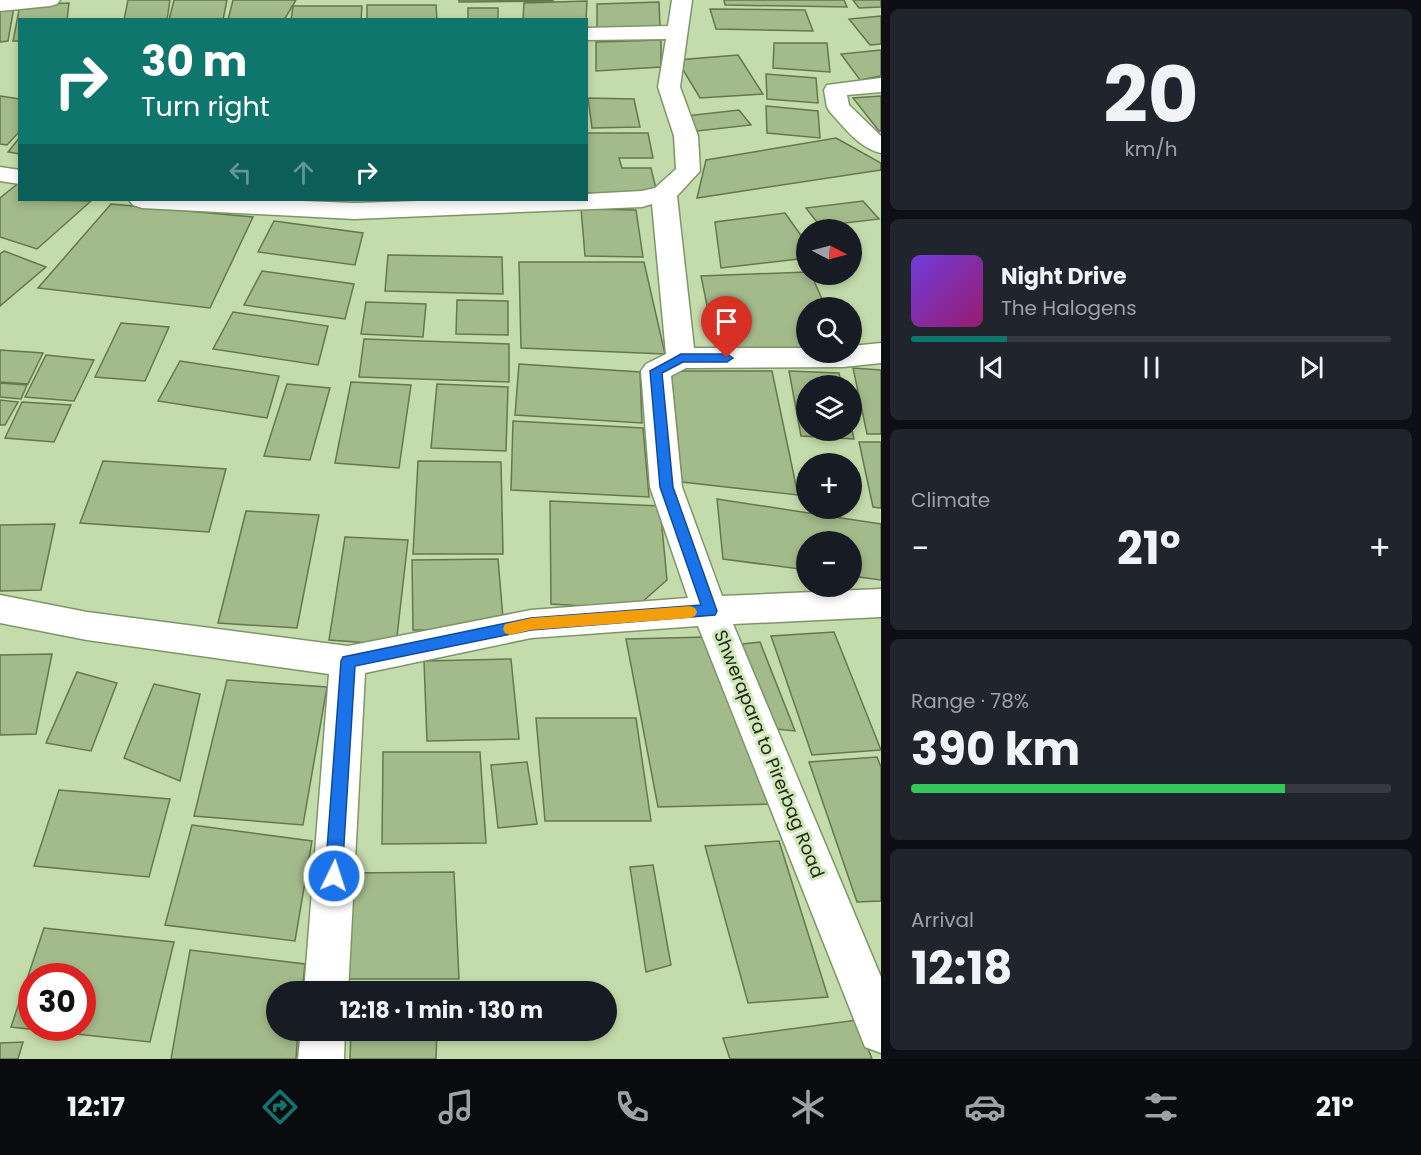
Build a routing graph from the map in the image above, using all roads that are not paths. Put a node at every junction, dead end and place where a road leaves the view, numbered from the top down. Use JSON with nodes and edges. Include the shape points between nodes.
{"nodes":[{"id":1,"x":50,"y":0,"type":"edge"},
{"id":2,"x":682,"y":0,"type":"edge"},
{"id":3,"x":0,"y":5,"type":"edge"},
{"id":4,"x":677,"y":32,"type":"junction"},
{"id":5,"x":588,"y":34,"type":"edge"},
{"id":6,"x":881,"y":85,"type":"edge"},
{"id":7,"x":881,"y":146,"type":"edge"},
{"id":8,"x":0,"y":174,"type":"edge"},
{"id":9,"x":18,"y":177,"type":"edge"},
{"id":10,"x":664,"y":194,"type":"junction"},
{"id":11,"x":161,"y":201,"type":"edge"},
{"id":12,"x":881,"y":353,"type":"edge"},
{"id":13,"x":681,"y":358,"type":"junction"},
{"id":14,"x":881,"y":603,"type":"edge"},
{"id":15,"x":0,"y":609,"type":"edge"},
{"id":16,"x":710,"y":611,"type":"junction"},
{"id":17,"x":348,"y":661,"type":"junction"},
{"id":18,"x":327,"y":981,"type":"edge"},
{"id":19,"x":881,"y":1031,"type":"edge"},
{"id":20,"x":322,"y":1041,"type":"edge"},
{"id":21,"x":321,"y":1059,"type":"edge"}],
"edges":[{"from":1,"to":3,"type":"street"},
{"from":2,"to":4,"type":"street"},
{"from":4,"to":5,"type":"street"},
{"from":4,"to":10,"type":"street","via":[[669,87],[686,136],[688,171]]},
{"from":6,"to":7,"type":"street","via":[[835,90],[838,107]]},
{"from":8,"to":9,"type":"street"},
{"from":10,"to":11,"type":"street","via":[[642,199],[354,211]]},
{"from":10,"to":13,"type":"street"},
{"from":12,"to":13,"type":"street","via":[[843,357]]},
{"from":13,"to":16,"type":"street","name":"Shwerapara to Pirerbag Road","via":[[656,371],[666,487]]},
{"from":14,"to":16,"type":"street"},
{"from":15,"to":17,"type":"street","via":[[87,626]]},
{"from":16,"to":17,"type":"street","via":[[531,624]]},
{"from":16,"to":19,"type":"street","name":"Shwerapara to Pirerbag Road"},
{"from":17,"to":18,"type":"street"},
{"from":20,"to":21,"type":"street"}]}
